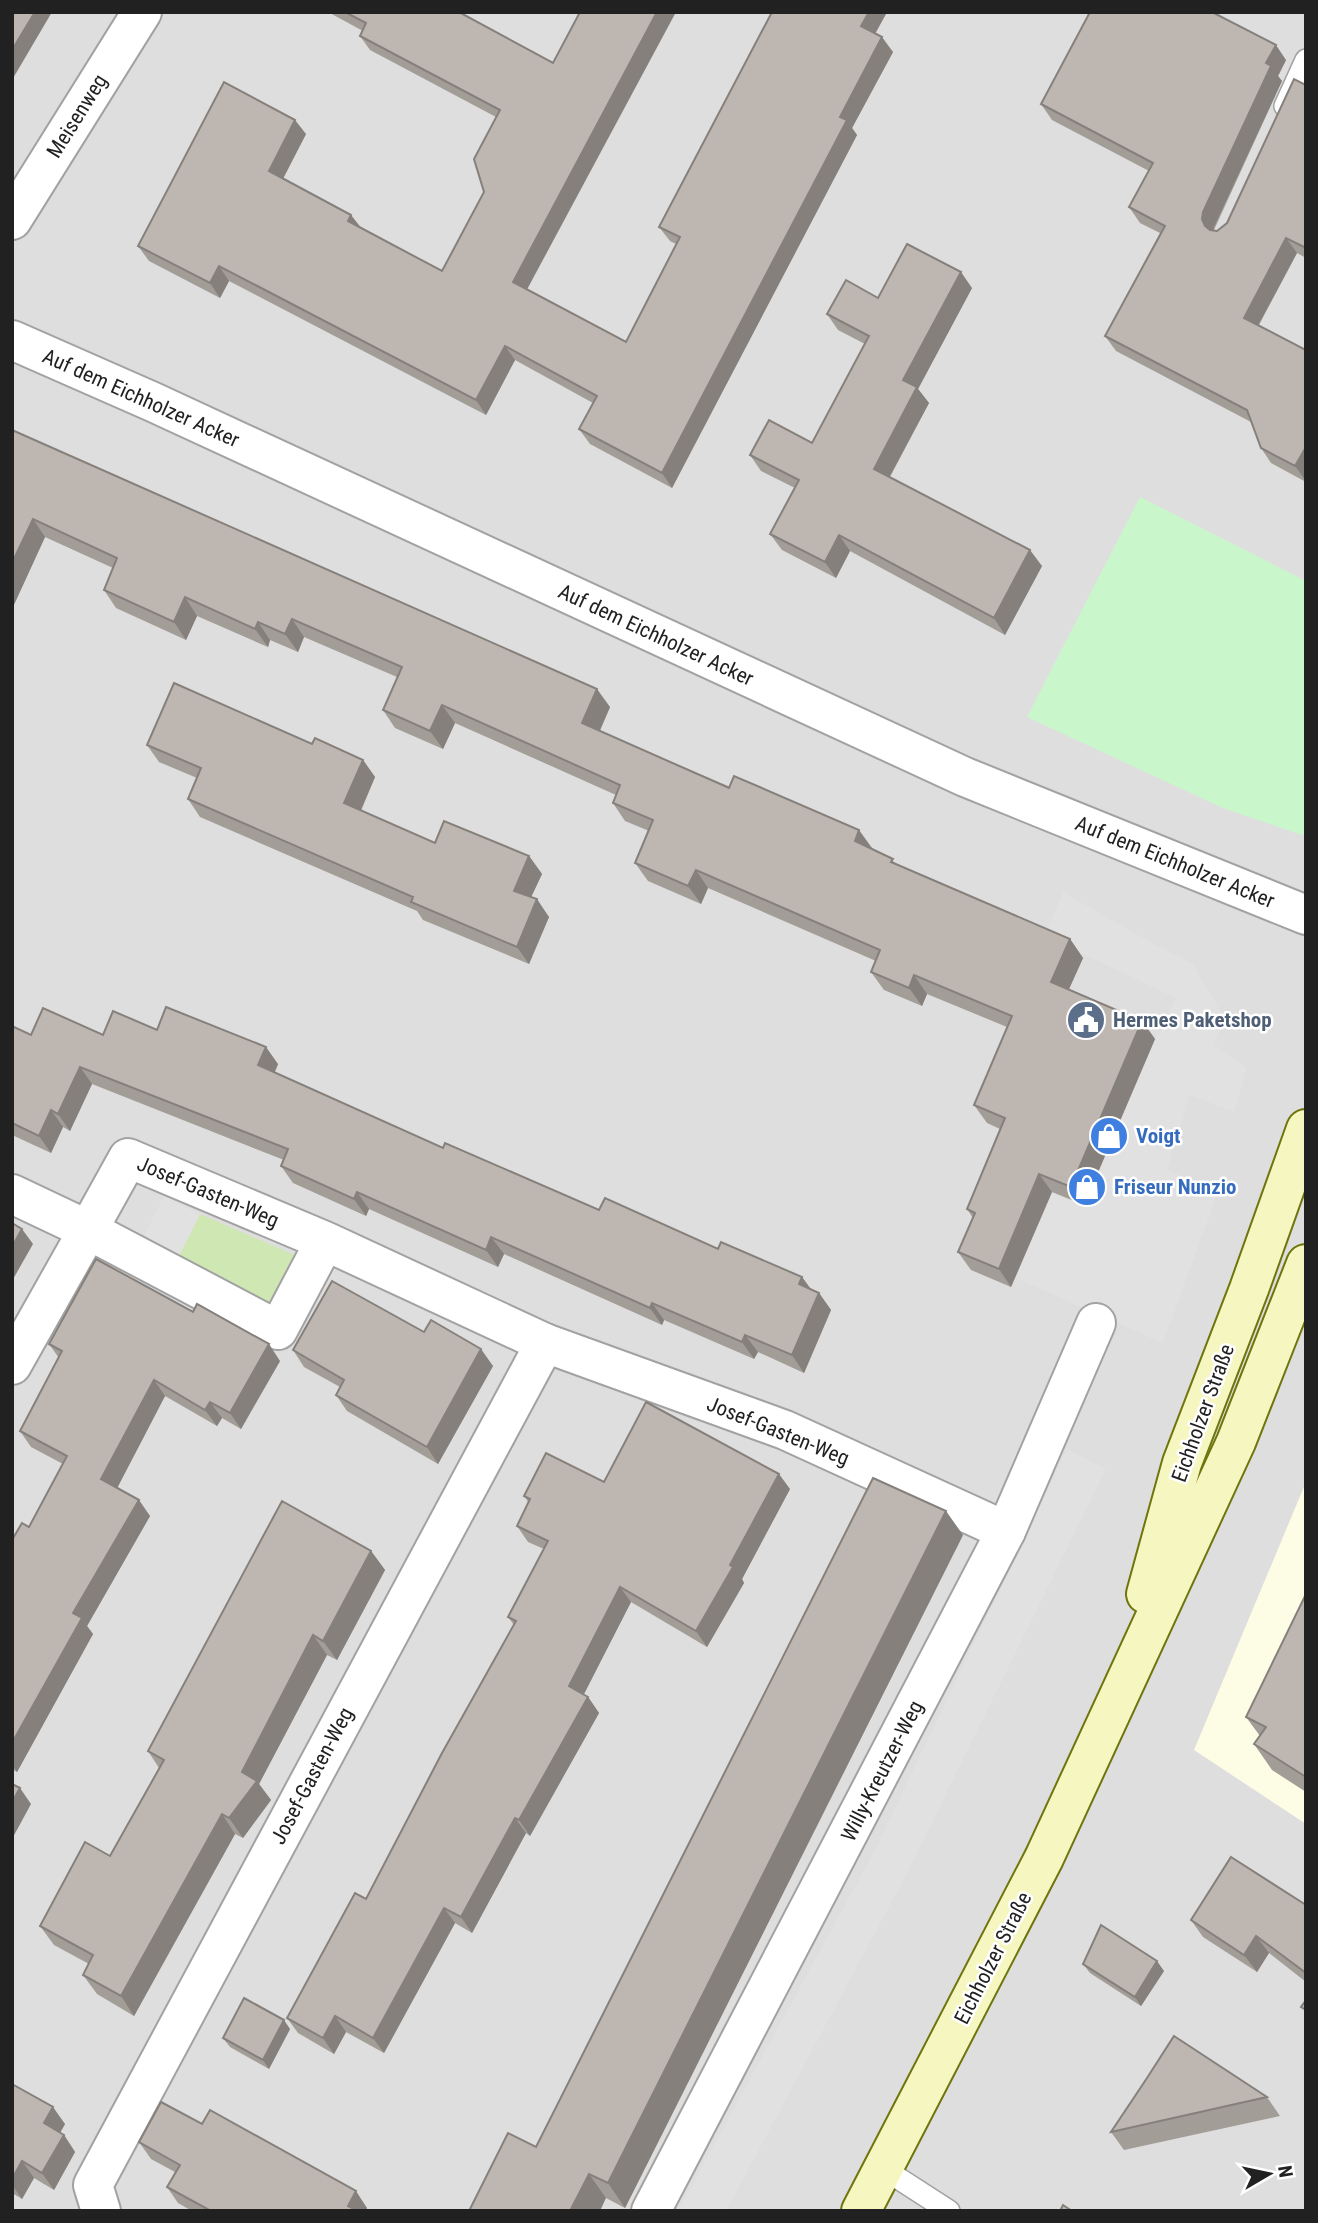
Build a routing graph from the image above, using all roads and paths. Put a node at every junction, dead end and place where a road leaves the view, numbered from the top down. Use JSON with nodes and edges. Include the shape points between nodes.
{"nodes":[{"id":1,"x":142,"y":12,"type":"edge"},
{"id":2,"x":1304,"y":70,"type":"edge"},
{"id":3,"x":1277,"y":122,"type":"edge"},
{"id":4,"x":12,"y":220,"type":"edge"},
{"id":5,"x":12,"y":340,"type":"edge"},
{"id":6,"x":1306,"y":915,"type":"edge"},
{"id":7,"x":1306,"y":1129,"type":"edge"},
{"id":8,"x":12,"y":1194,"type":"edge"},
{"id":9,"x":88,"y":1230,"type":"junction"},
{"id":10,"x":325,"y":1241,"type":"junction"},
{"id":11,"x":1306,"y":1264,"type":"edge"},
{"id":12,"x":1096,"y":1323,"type":"dead end"},
{"id":13,"x":545,"y":1343,"type":"junction"},
{"id":14,"x":12,"y":1365,"type":"edge"},
{"id":15,"x":1006,"y":1531,"type":"junction"},
{"id":16,"x":1116,"y":1701,"type":"junction"},
{"id":17,"x":884,"y":2169,"type":"junction"},
{"id":18,"x":101,"y":2211,"type":"edge"},
{"id":19,"x":651,"y":2211,"type":"edge"},
{"id":20,"x":861,"y":2211,"type":"edge"},
{"id":21,"x":949,"y":2211,"type":"edge"}],
"edges":[{"from":1,"to":4,"type":"street","name":"Meisenweg"},
{"from":2,"to":3,"type":"lane"},
{"from":5,"to":6,"type":"street","name":"Auf dem Eichholzer Acker","via":[[965,778]]},
{"from":7,"to":16,"type":"main road","name":"Eichholzer Straße","via":[[1182,1463]]},
{"from":8,"to":9,"type":"street"},
{"from":9,"to":10,"type":"street","name":"Josef-Gasten-Weg","via":[[128,1158]]},
{"from":9,"to":10,"type":"street","via":[[278,1330]]},
{"from":9,"to":14,"type":"street","name":"Josef-Gasten-Weg"},
{"from":10,"to":13,"type":"street","name":"Josef-Gasten-Weg"},
{"from":11,"to":16,"type":"main road","name":"Eichholzer Straße","via":[[1236,1443]]},
{"from":12,"to":15,"type":"street","name":"Willy-Kreutzer-Weg"},
{"from":13,"to":15,"type":"street","name":"Josef-Gasten-Weg","via":[[785,1430]]},
{"from":13,"to":18,"type":"street","name":"Josef-Gasten-Weg","via":[[93,2185]]},
{"from":15,"to":19,"type":"street","name":"Willy-Kreutzer-Weg"},
{"from":16,"to":17,"type":"main road","name":"Eichholzer Straße","via":[[1044,1858]]},
{"from":17,"to":20,"type":"main road","name":"Eichholzer Straße"},
{"from":17,"to":21,"type":"lane"}]}
